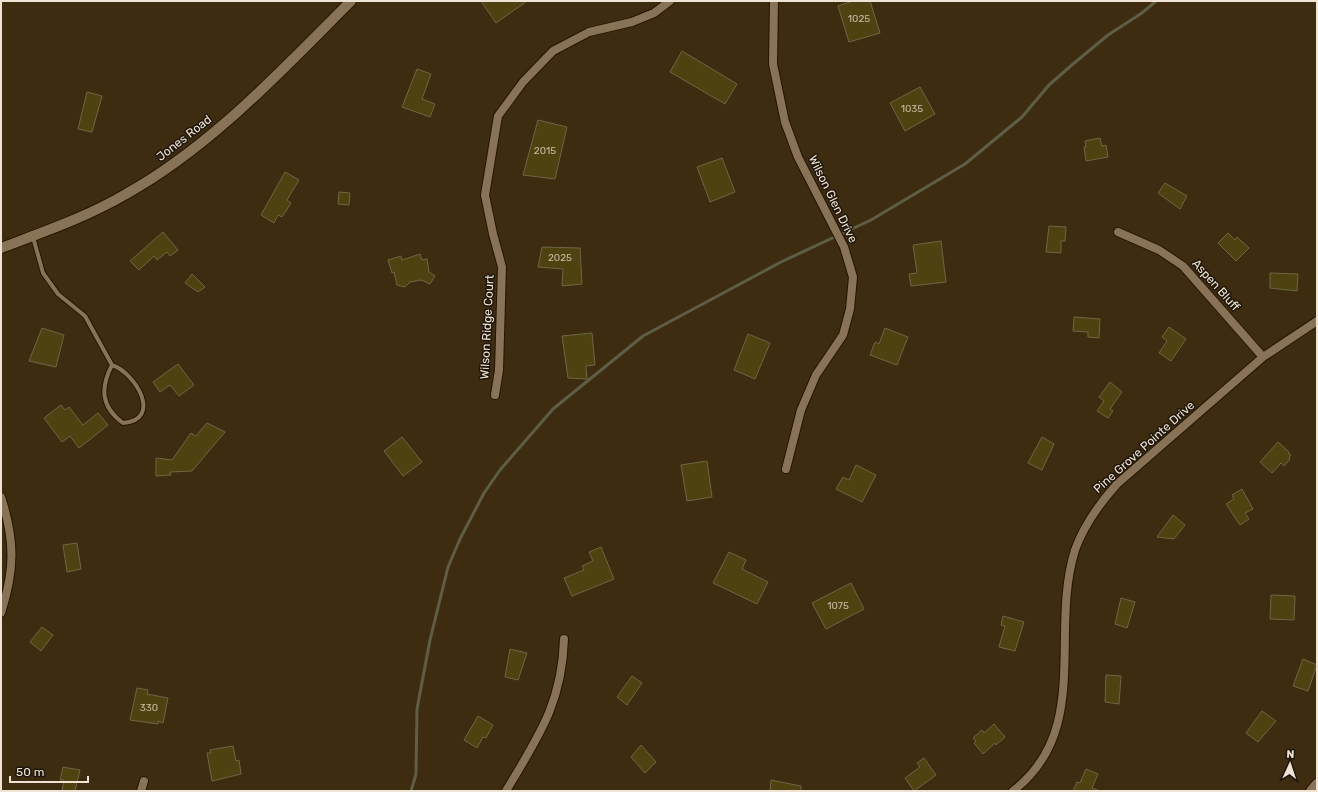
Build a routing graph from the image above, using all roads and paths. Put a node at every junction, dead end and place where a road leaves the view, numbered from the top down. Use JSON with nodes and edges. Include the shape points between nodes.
{"nodes":[{"id":1,"x":351,"y":1,"type":"edge"},
{"id":2,"x":670,"y":1,"type":"edge"},
{"id":3,"x":774,"y":1,"type":"edge"},
{"id":4,"x":1118,"y":232,"type":"dead end"},
{"id":5,"x":33,"y":236,"type":"junction"},
{"id":6,"x":1,"y":248,"type":"edge"},
{"id":7,"x":1317,"y":321,"type":"edge"},
{"id":8,"x":1263,"y":357,"type":"junction"},
{"id":9,"x":112,"y":365,"type":"junction"},
{"id":10,"x":495,"y":395,"type":"dead end"},
{"id":11,"x":786,"y":469,"type":"dead end"},
{"id":12,"x":1,"y":498,"type":"edge"},
{"id":13,"x":1,"y":613,"type":"edge"},
{"id":14,"x":564,"y":639,"type":"dead end"},
{"id":15,"x":144,"y":781,"type":"dead end"},
{"id":16,"x":1317,"y":784,"type":"edge"},
{"id":17,"x":141,"y":791,"type":"edge"},
{"id":18,"x":506,"y":791,"type":"edge"},
{"id":19,"x":1014,"y":791,"type":"edge"},
{"id":20,"x":1310,"y":791,"type":"edge"}],
"edges":[{"from":1,"to":5,"type":"street","name":"Jones Road","via":[[202,144],[126,194]]},
{"from":2,"to":10,"type":"street","name":"Wilson Ridge Court","via":[[654,13],[632,22],[589,32],[553,52],[523,82],[498,116],[485,195],[492,234],[502,267],[499,370]]},
{"from":3,"to":11,"type":"street","name":"Wilson Glen Drive","via":[[773,64],[785,122],[798,157],[844,248],[852,277],[850,310],[843,335],[816,376],[804,403]]},
{"from":4,"to":8,"type":"street","name":"Aspen Bluff","via":[[1159,250],[1183,266]]},
{"from":5,"to":6,"type":"street","name":"Jones Road"},
{"from":5,"to":9,"type":"lane","via":[[43,272],[58,294],[85,316]]},
{"from":7,"to":8,"type":"street","name":"Pine Grove Pointe Drive"},
{"from":8,"to":19,"type":"street","name":"Pine Grove Pointe Drive","via":[[1117,484],[1086,524],[1075,550],[1069,576],[1061,717],[1053,742],[1041,764]]},
{"from":9,"to":9,"type":"lane","via":[[121,368],[132,379],[143,401],[143,412],[139,418],[122,423],[113,416],[106,405],[104,387]]},
{"from":12,"to":13,"type":"street","via":[[10,530],[12,556],[9,586]]},
{"from":14,"to":18,"type":"street","via":[[561,677],[550,714]]},
{"from":15,"to":17,"type":"street"},
{"from":16,"to":20,"type":"street"}]}
